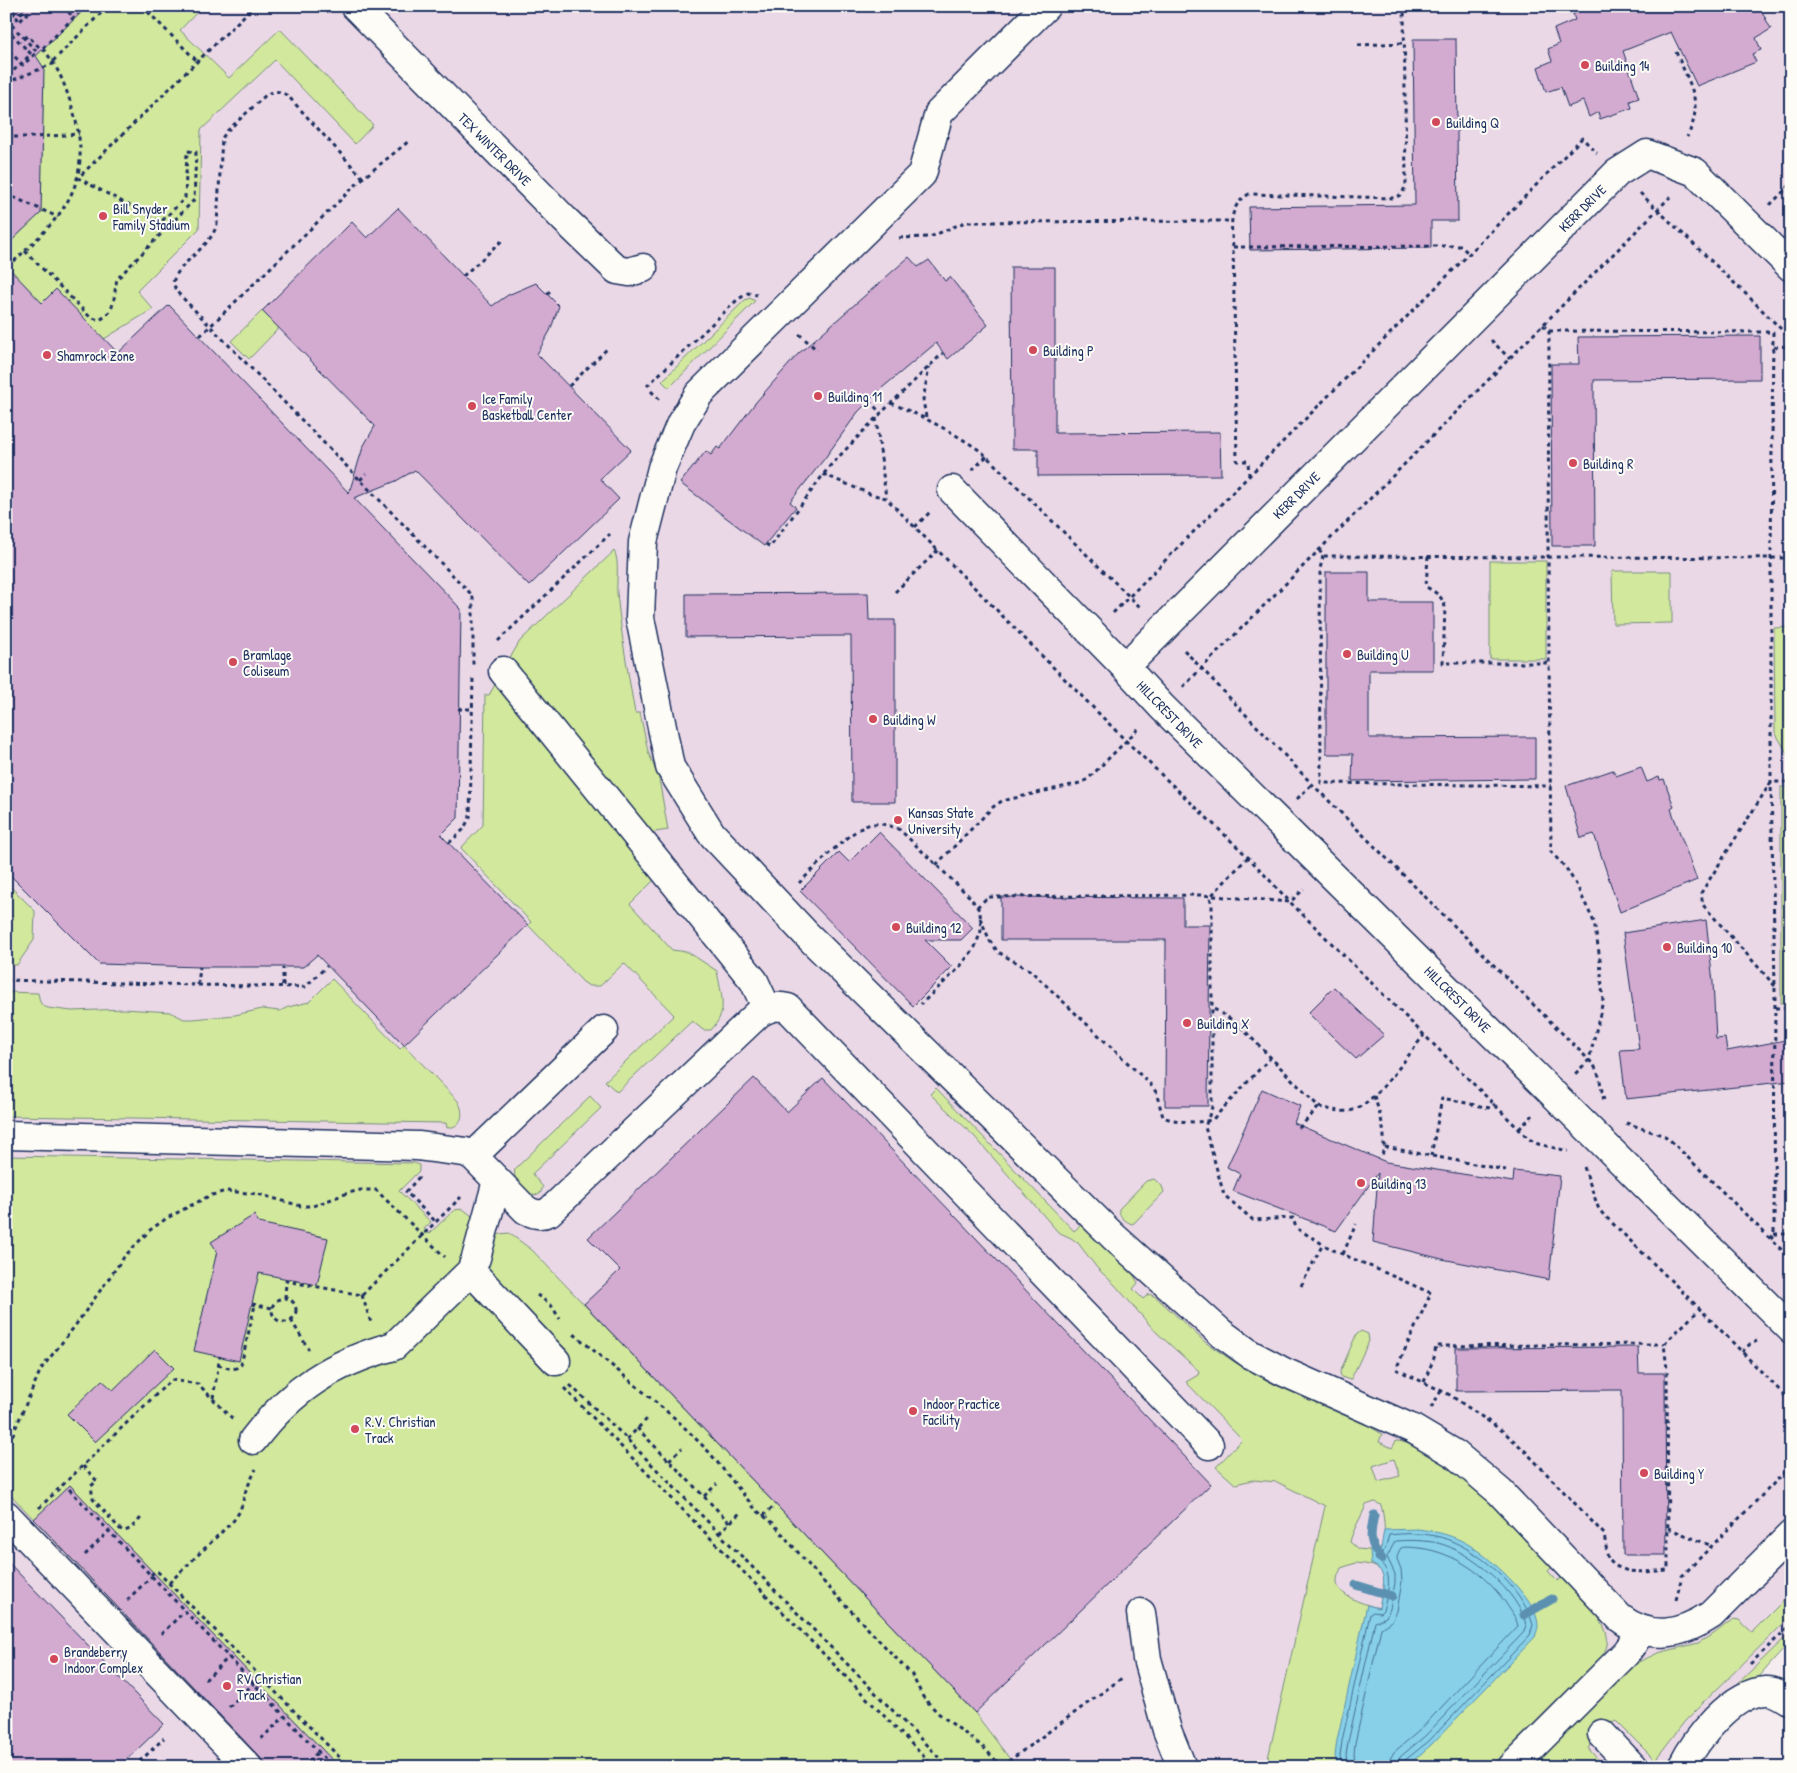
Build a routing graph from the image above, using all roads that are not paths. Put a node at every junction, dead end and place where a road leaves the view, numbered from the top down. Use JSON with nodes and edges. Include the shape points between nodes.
{"nodes":[{"id":1,"x":355,"y":6,"type":"edge"},
{"id":2,"x":1046,"y":6,"type":"edge"},
{"id":3,"x":1791,"y":267,"type":"edge"},
{"id":4,"x":643,"y":268,"type":"dead end"},
{"id":5,"x":952,"y":490,"type":"dead end"},
{"id":6,"x":1125,"y":667,"type":"junction"},
{"id":7,"x":503,"y":671,"type":"dead end"},
{"id":8,"x":767,"y":1009,"type":"junction"},
{"id":9,"x":604,"y":1030,"type":"dead end"},
{"id":10,"x":6,"y":1135,"type":"edge"},
{"id":11,"x":473,"y":1156,"type":"junction"},
{"id":12,"x":498,"y":1181,"type":"junction"},
{"id":13,"x":459,"y":1266,"type":"junction"},
{"id":14,"x":1791,"y":1329,"type":"edge"},
{"id":15,"x":558,"y":1372,"type":"road end"},
{"id":16,"x":1209,"y":1445,"type":"dead end"},
{"id":17,"x":256,"y":1452,"type":"road end"},
{"id":18,"x":6,"y":1515,"type":"edge"},
{"id":19,"x":1791,"y":1535,"type":"edge"},
{"id":20,"x":1141,"y":1613,"type":"dead end"},
{"id":21,"x":1641,"y":1630,"type":"junction"},
{"id":22,"x":1791,"y":1701,"type":"edge"},
{"id":23,"x":1602,"y":1734,"type":"dead end"},
{"id":24,"x":252,"y":1755,"type":"edge"},
{"id":25,"x":1182,"y":1767,"type":"edge"},
{"id":26,"x":1512,"y":1767,"type":"edge"},
{"id":27,"x":1633,"y":1767,"type":"edge"},
{"id":28,"x":1682,"y":1767,"type":"edge"}],
"edges":[{"from":1,"to":4,"type":"street","name":"TEX WINTER DRIVE","via":[[618,270],[629,272]]},
{"from":2,"to":21,"type":"street","via":[[939,113],[922,174],[699,394],[681,423],[662,468],[643,542],[640,618],[670,767],[711,833],[807,935],[1114,1237],[1220,1332],[1250,1354],[1284,1372],[1413,1429],[1455,1454],[1500,1492],[1620,1618]]},
{"from":3,"to":6,"type":"street","name":"KERR DRIVE","via":[[1695,172],[1647,154],[1611,162]]},
{"from":5,"to":6,"type":"street"},
{"from":6,"to":14,"type":"street","name":"HILLCREST DRIVE"},
{"from":7,"to":8,"type":"street","via":[[754,982]]},
{"from":8,"to":12,"type":"street","via":[[759,1013],[549,1212],[541,1215],[526,1210]]},
{"from":8,"to":16,"type":"street","via":[[788,1008],[798,1016]]},
{"from":9,"to":11,"type":"street"},
{"from":10,"to":11,"type":"street","via":[[418,1146],[465,1152]]},
{"from":11,"to":12,"type":"street"},
{"from":12,"to":13,"type":"street","via":[[476,1258]]},
{"from":13,"to":15,"type":"street"},
{"from":13,"to":17,"type":"street","via":[[394,1346],[324,1374],[303,1387],[271,1417]]},
{"from":18,"to":24,"type":"street"},
{"from":19,"to":21,"type":"street","via":[[1711,1615],[1697,1624],[1668,1633]]},
{"from":20,"to":25,"type":"street","via":[[1147,1660],[1166,1730]]},
{"from":21,"to":26,"type":"street","via":[[1626,1653]]},
{"from":22,"to":28,"type":"street","via":[[1768,1690],[1757,1692],[1729,1707],[1691,1748]]},
{"from":23,"to":27,"type":"street"}]}
